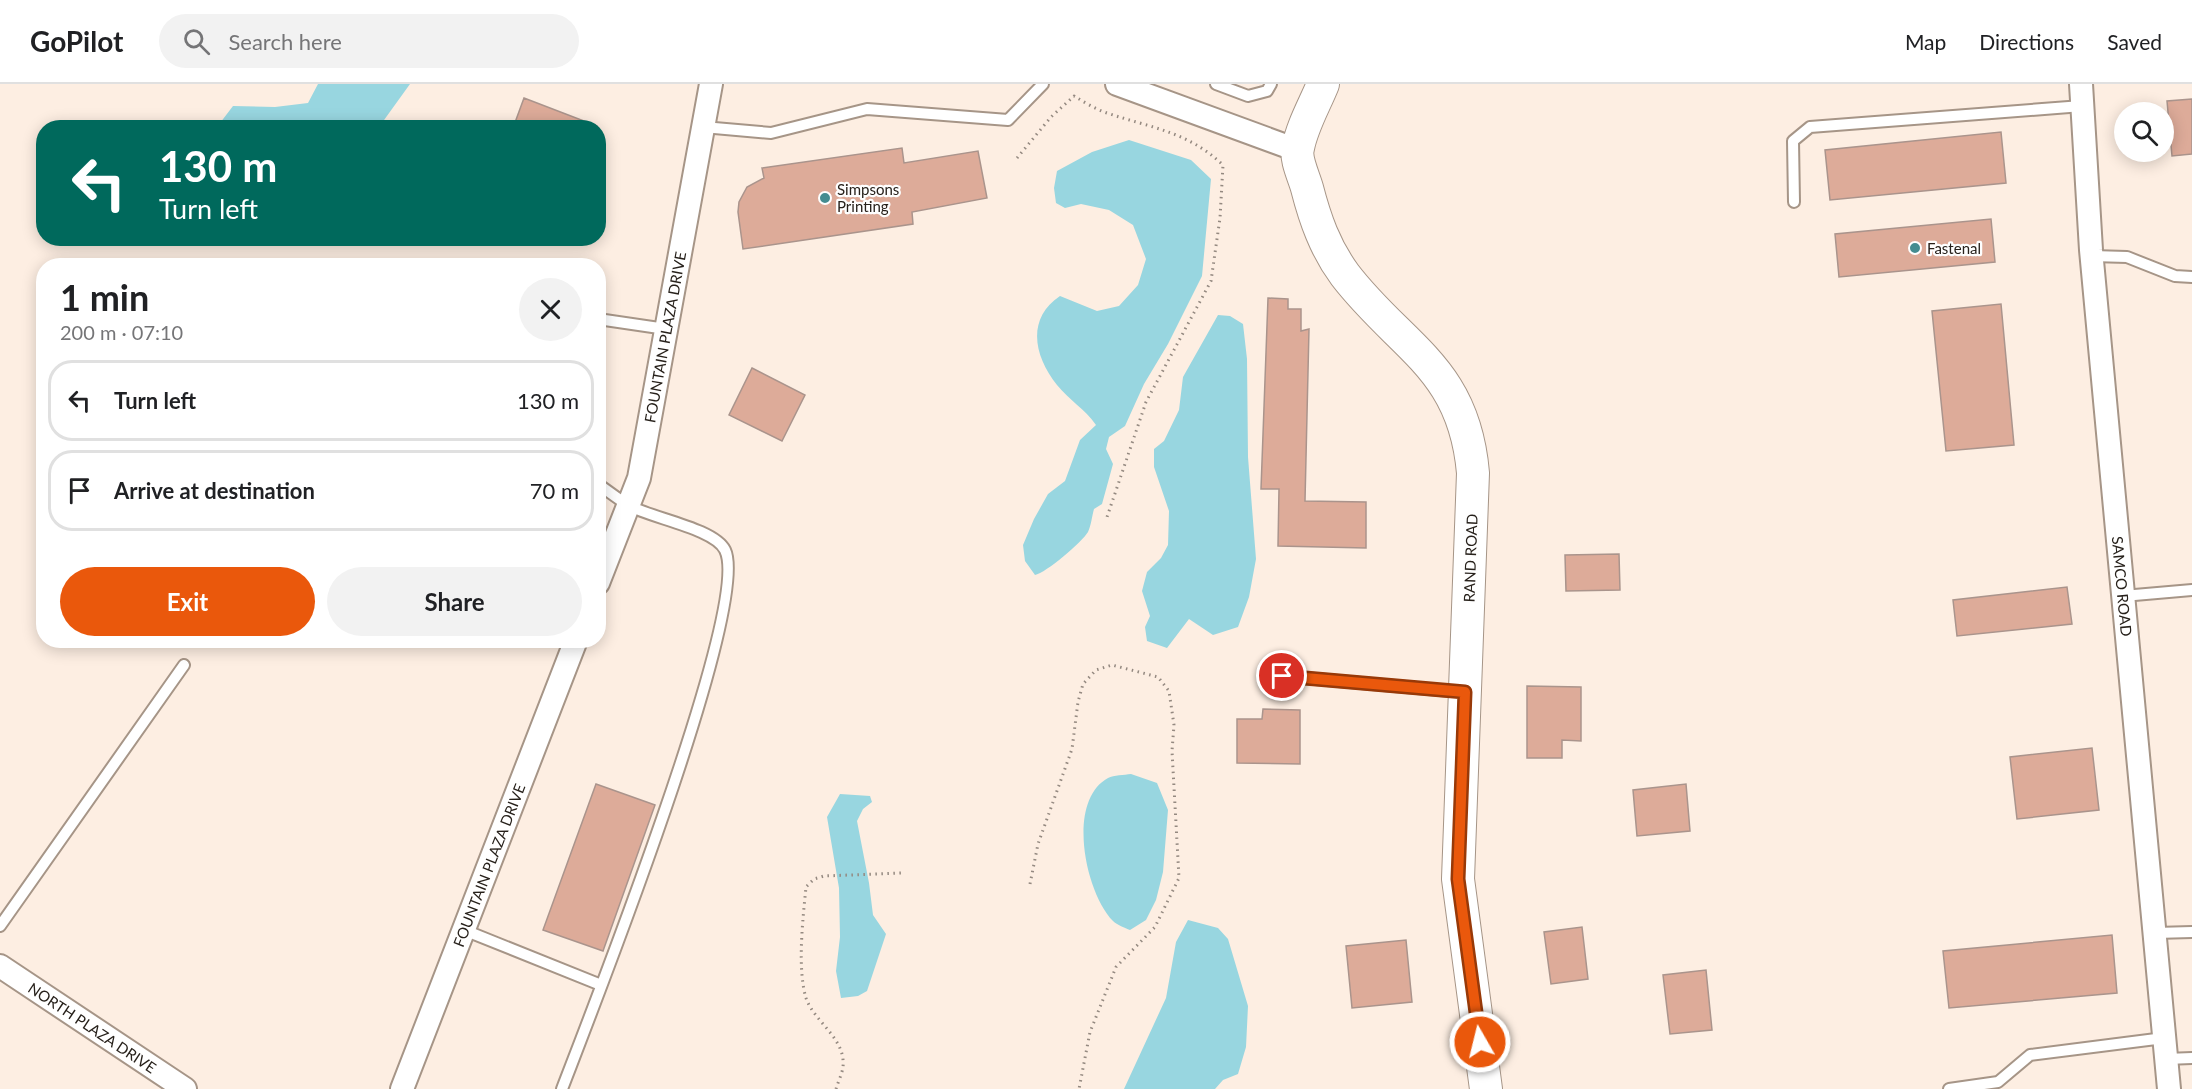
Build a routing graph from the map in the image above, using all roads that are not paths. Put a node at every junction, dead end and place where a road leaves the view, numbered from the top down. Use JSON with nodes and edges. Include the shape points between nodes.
{"nodes":[{"id":1,"x":711,"y":84,"type":"edge"},
{"id":2,"x":1043,"y":84,"type":"edge"},
{"id":3,"x":1117,"y":84,"type":"edge"},
{"id":4,"x":1216,"y":84,"type":"edge"},
{"id":5,"x":1271,"y":84,"type":"edge"},
{"id":6,"x":1323,"y":84,"type":"edge"},
{"id":7,"x":2081,"y":84,"type":"edge"},
{"id":8,"x":2082,"y":106,"type":"junction"},
{"id":9,"x":703,"y":127,"type":"junction"},
{"id":10,"x":1297,"y":150,"type":"junction"},
{"id":11,"x":1794,"y":202,"type":"dead end"},
{"id":12,"x":2092,"y":256,"type":"junction"},
{"id":13,"x":2192,"y":277,"type":"edge"},
{"id":14,"x":606,"y":320,"type":"edge"},
{"id":15,"x":666,"y":329,"type":"junction"},
{"id":16,"x":606,"y":490,"type":"edge"},
{"id":17,"x":629,"y":506,"type":"junction"},
{"id":18,"x":606,"y":563,"type":"edge"},
{"id":19,"x":2192,"y":590,"type":"edge"},
{"id":20,"x":2123,"y":596,"type":"junction"},
{"id":21,"x":573,"y":648,"type":"edge"},
{"id":22,"x":184,"y":665,"type":"dead end"},
{"id":23,"x":1282,"y":676,"type":"dead end"},
{"id":24,"x":1465,"y":692,"type":"junction"},
{"id":25,"x":0,"y":927,"type":"edge"},
{"id":26,"x":464,"y":930,"type":"junction"},
{"id":27,"x":2192,"y":932,"type":"edge"},
{"id":28,"x":2155,"y":933,"type":"junction"},
{"id":29,"x":0,"y":966,"type":"edge"},
{"id":30,"x":601,"y":985,"type":"junction"},
{"id":31,"x":2165,"y":1048,"type":"junction"},
{"id":32,"x":2192,"y":1058,"type":"edge"},
{"id":33,"x":404,"y":1088,"type":"edge"},
{"id":34,"x":184,"y":1089,"type":"edge"},
{"id":35,"x":562,"y":1089,"type":"edge"},
{"id":36,"x":1486,"y":1089,"type":"edge"},
{"id":37,"x":1949,"y":1089,"type":"edge"},
{"id":38,"x":2169,"y":1089,"type":"edge"}],
"edges":[{"from":1,"to":9,"type":"street","name":"FOUNTAIN PLAZA DRIVE"},
{"from":2,"to":9,"type":"lane","via":[[1008,120],[867,109],[771,133]]},
{"from":3,"to":10,"type":"street"},
{"from":4,"to":5,"type":"lane","via":[[1248,96],[1267,91]]},
{"from":6,"to":10,"type":"street"},
{"from":7,"to":8,"type":"street","name":"SAMCO ROAD"},
{"from":8,"to":11,"type":"lane","via":[[1810,126],[1793,141]]},
{"from":8,"to":12,"type":"street","name":"SAMCO ROAD"},
{"from":9,"to":15,"type":"street","name":"FOUNTAIN PLAZA DRIVE"},
{"from":10,"to":24,"type":"street","name":"RAND ROAD","via":[[1314,216],[1328,249],[1346,276],[1426,357],[1445,384],[1470,443],[1473,473]]},
{"from":12,"to":13,"type":"lane","via":[[2127,257],[2175,276]]},
{"from":12,"to":20,"type":"street","name":"SAMCO ROAD"},
{"from":14,"to":15,"type":"lane"},
{"from":15,"to":17,"type":"street","name":"FOUNTAIN PLAZA DRIVE","via":[[639,478]]},
{"from":16,"to":17,"type":"lane"},
{"from":17,"to":18,"type":"street","name":"FOUNTAIN PLAZA DRIVE"},
{"from":17,"to":30,"type":"lane","via":[[713,538],[725,550],[728,580],[709,675],[639,886]]},
{"from":19,"to":20,"type":"lane"},
{"from":20,"to":28,"type":"street","name":"SAMCO ROAD"},
{"from":21,"to":26,"type":"street","name":"FOUNTAIN PLAZA DRIVE"},
{"from":22,"to":25,"type":"lane"},
{"from":23,"to":24,"type":"lane"},
{"from":24,"to":36,"type":"street","name":"RAND ROAD","via":[[1458,879]]},
{"from":26,"to":30,"type":"lane"},
{"from":26,"to":33,"type":"street","name":"FOUNTAIN PLAZA DRIVE"},
{"from":27,"to":28,"type":"lane"},
{"from":28,"to":31,"type":"street","name":"SAMCO ROAD"},
{"from":29,"to":34,"type":"street","name":"NORTH PLAZA DRIVE"},
{"from":30,"to":35,"type":"lane"},
{"from":31,"to":32,"type":"lane"},
{"from":31,"to":37,"type":"lane","via":[[2030,1055],[1998,1082]]},
{"from":31,"to":38,"type":"street","name":"SAMCO ROAD"}]}
